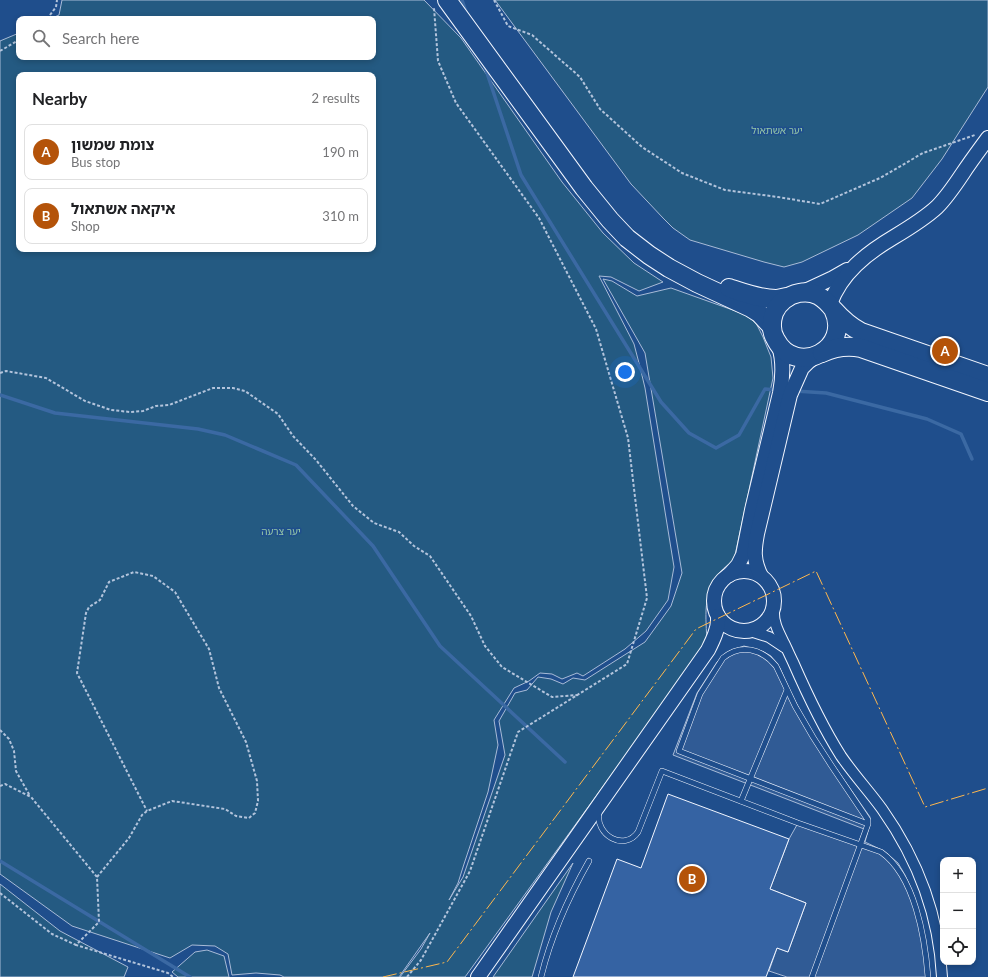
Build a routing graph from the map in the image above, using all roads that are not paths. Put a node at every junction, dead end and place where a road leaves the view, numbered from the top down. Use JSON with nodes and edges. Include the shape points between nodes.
{"nodes":[{"id":1,"x":441,"y":4,"type":"edge"},
{"id":2,"x":981,"y":136,"type":"edge"},
{"id":3,"x":584,"y":188,"type":"junction"},
{"id":4,"x":859,"y":262,"type":"junction"},
{"id":5,"x":796,"y":295,"type":"junction"},
{"id":6,"x":832,"y":306,"type":"junction"},
{"id":7,"x":772,"y":327,"type":"junction"},
{"id":8,"x":779,"y":346,"type":"junction"},
{"id":9,"x":819,"y":355,"type":"junction"},
{"id":10,"x":988,"y":376,"type":"edge"},
{"id":11,"x":786,"y":389,"type":"junction"},
{"id":12,"x":988,"y":392,"type":"edge"},
{"id":13,"x":729,"y":575,"type":"junction"},
{"id":14,"x":761,"y":576,"type":"junction"},
{"id":15,"x":774,"y":609,"type":"junction"},
{"id":16,"x":718,"y":616,"type":"junction"},
{"id":17,"x":746,"y":631,"type":"junction"},
{"id":18,"x":708,"y":650,"type":"junction"},
{"id":19,"x":788,"y":651,"type":"junction"},
{"id":20,"x":787,"y":690,"type":"junction"},
{"id":21,"x":750,"y":778,"type":"junction"},
{"id":22,"x":604,"y":798,"type":"junction"},
{"id":23,"x":741,"y":801,"type":"junction"},
{"id":24,"x":868,"y":824,"type":"junction"},
{"id":25,"x":860,"y":845,"type":"junction"},
{"id":26,"x":589,"y":861,"type":"dead end"},
{"id":27,"x":478,"y":977,"type":"edge"},
{"id":28,"x":541,"y":977,"type":"edge"},
{"id":29,"x":812,"y":977,"type":"edge"},
{"id":30,"x":928,"y":977,"type":"edge"},
{"id":31,"x":942,"y":977,"type":"edge"}],
"edges":[{"from":1,"to":3,"type":"highway"},
{"from":2,"to":4,"type":"street","via":[[951,191],[937,206],[917,223]]},
{"from":3,"to":5,"type":"highway","via":[[626,230],[675,265],[718,285],[746,294],[776,299]]},
{"from":3,"to":7,"type":"highway","via":[[627,238],[649,255],[697,283],[751,308]]},
{"from":4,"to":5,"type":"street","via":[[833,278]]},
{"from":4,"to":6,"type":"street","via":[[836,290]]},
{"from":5,"to":6,"type":"highway","via":[[818,295]]},
{"from":5,"to":7,"type":"highway","via":[[780,303],[773,317]]},
{"from":6,"to":9,"type":"highway","via":[[838,324],[836,334],[832,343]]},
{"from":6,"to":10,"type":"highway","via":[[852,327],[865,334]]},
{"from":7,"to":8,"type":"highway"},
{"from":8,"to":9,"type":"highway","via":[[796,357]]},
{"from":8,"to":11,"type":"street"},
{"from":9,"to":11,"type":"street","via":[[802,368]]},
{"from":9,"to":12,"type":"highway","via":[[831,349],[861,348]]},
{"from":11,"to":13,"type":"street","via":[[752,510],[743,555]]},
{"from":11,"to":14,"type":"street","via":[[755,546],[755,562]]},
{"from":13,"to":14,"type":"street","via":[[743,571]]},
{"from":13,"to":16,"type":"street","via":[[722,581],[715,594],[714,603]]},
{"from":14,"to":15,"type":"street","via":[[773,590]]},
{"from":15,"to":17,"type":"street","via":[[770,618],[763,624]]},
{"from":15,"to":19,"type":"street","via":[[776,627]]},
{"from":16,"to":17,"type":"street","via":[[728,627]]},
{"from":16,"to":18,"type":"street","via":[[716,631]]},
{"from":17,"to":18,"type":"street","via":[[732,634]]},
{"from":17,"to":19,"type":"street","via":[[761,634]]},
{"from":18,"to":22,"type":"street"},
{"from":19,"to":31,"type":"street","via":[[834,744],[882,809],[913,860],[932,910],[942,960]]},
{"from":20,"to":21,"type":"lane"},
{"from":20,"to":21,"type":"lane","via":[[771,660],[759,652],[739,650],[723,658],[700,694],[679,751]]},
{"from":20,"to":24,"type":"lane","via":[[822,751],[866,816]]},
{"from":21,"to":23,"type":"lane"},
{"from":21,"to":24,"type":"lane"},
{"from":22,"to":23,"type":"lane","via":[[598,816],[599,824],[607,835],[624,841],[638,832],[662,771]]},
{"from":22,"to":27,"type":"street"},
{"from":23,"to":25,"type":"lane"},
{"from":24,"to":25,"type":"lane"},
{"from":25,"to":29,"type":"lane"},
{"from":25,"to":30,"type":"lane","via":[[876,850],[898,868],[917,912]]},
{"from":26,"to":28,"type":"lane","via":[[558,925]]}]}
